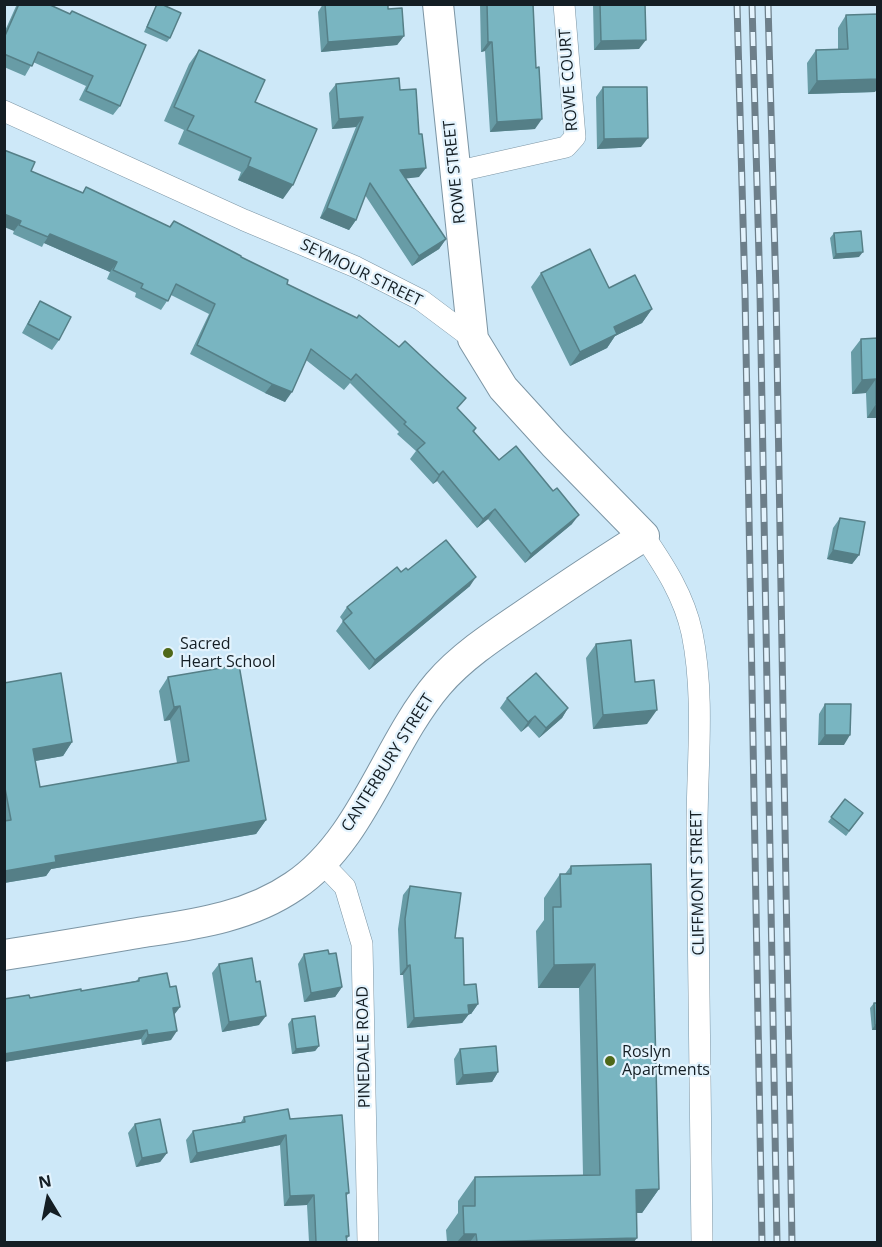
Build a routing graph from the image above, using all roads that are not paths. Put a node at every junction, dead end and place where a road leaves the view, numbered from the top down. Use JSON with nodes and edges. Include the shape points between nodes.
{"nodes":[{"id":1,"x":438,"y":4,"type":"edge"},
{"id":2,"x":564,"y":4,"type":"edge"},
{"id":3,"x":4,"y":111,"type":"edge"},
{"id":4,"x":455,"y":172,"type":"junction"},
{"id":5,"x":473,"y":339,"type":"junction"},
{"id":6,"x":644,"y":536,"type":"junction"},
{"id":7,"x":321,"y":862,"type":"junction"},
{"id":8,"x":4,"y":955,"type":"edge"},
{"id":9,"x":368,"y":1242,"type":"edge"},
{"id":10,"x":702,"y":1242,"type":"edge"}],
"edges":[{"from":1,"to":4,"type":"street","name":"ROWE STREET"},
{"from":2,"to":4,"type":"street","name":"ROWE COURT","via":[[575,137],[566,147]]},
{"from":3,"to":5,"type":"street","name":"SEYMOUR STREET","via":[[356,267],[421,300]]},
{"from":4,"to":5,"type":"street","name":"ROWE STREET"},
{"from":5,"to":6,"type":"street","name":"SEYMOUR STREET","via":[[503,388]]},
{"from":6,"to":7,"type":"street","name":"CANTERBURY STREET","via":[[503,629],[439,683],[409,724],[382,777],[343,837]]},
{"from":6,"to":10,"type":"street","name":"CLIFFMONT STREET","via":[[685,604],[699,684]]},
{"from":7,"to":8,"type":"street","name":"CANTERBURY STREET","via":[[295,886],[260,906],[217,920]]},
{"from":7,"to":9,"type":"street","name":"PINEDALE ROAD","via":[[345,887],[362,944]]}]}
